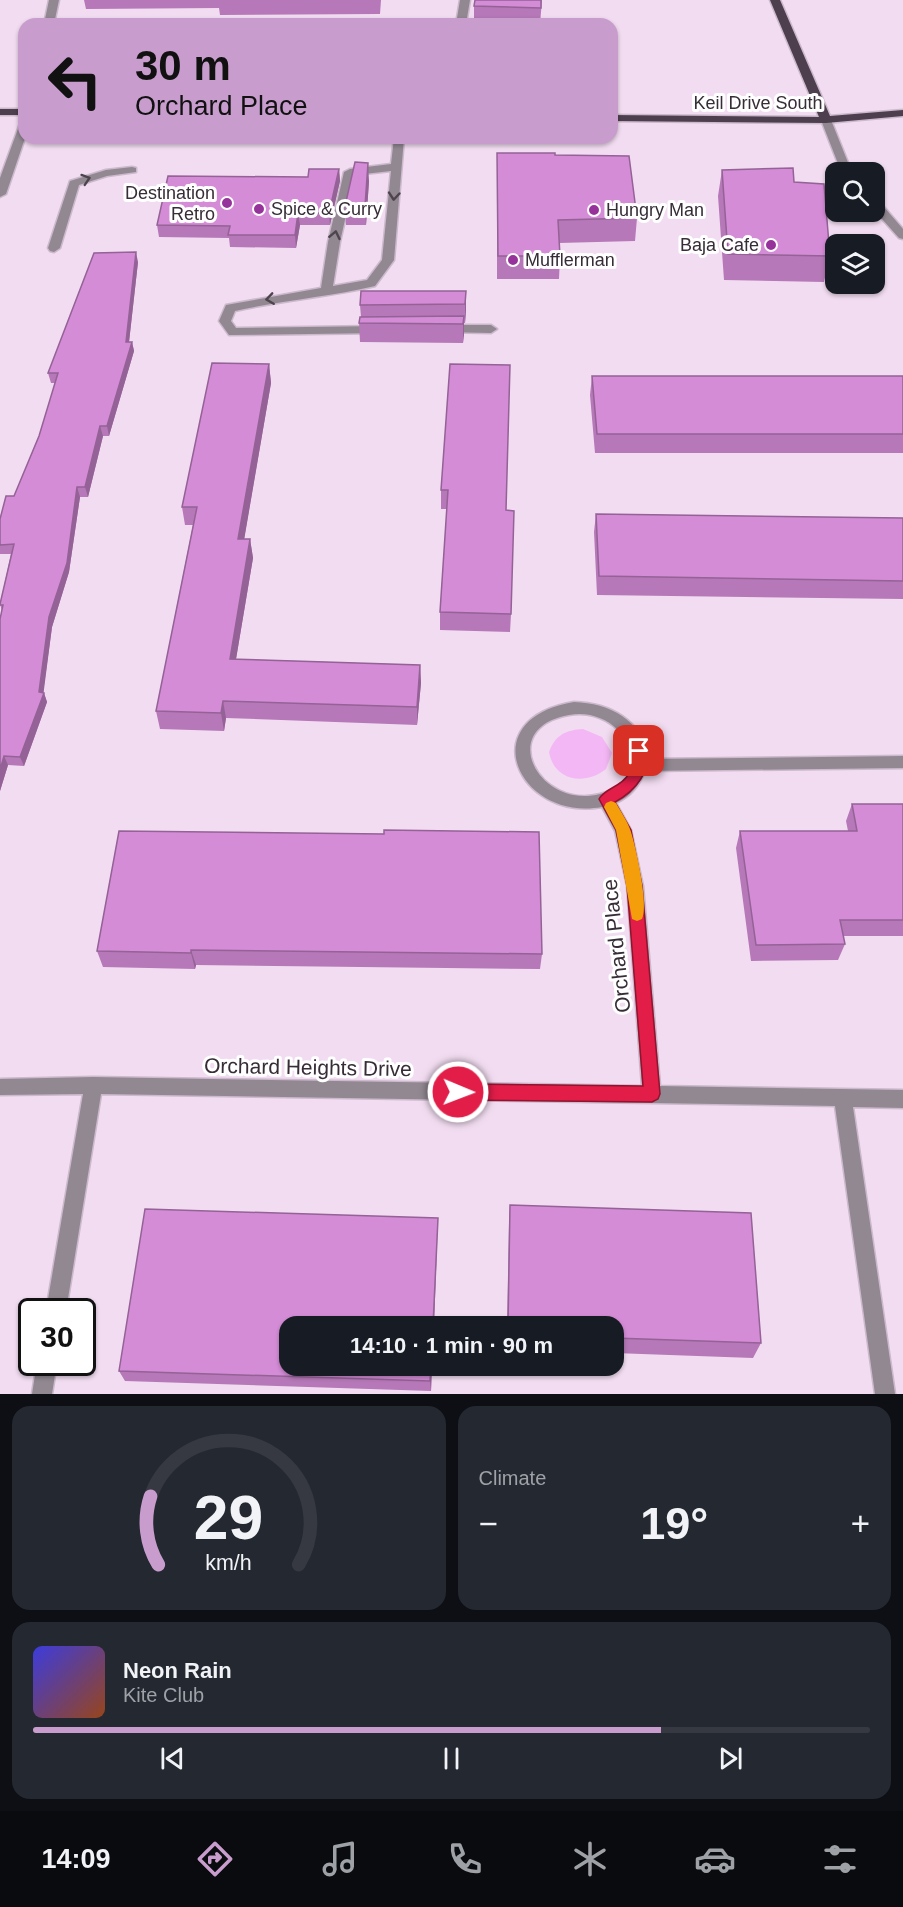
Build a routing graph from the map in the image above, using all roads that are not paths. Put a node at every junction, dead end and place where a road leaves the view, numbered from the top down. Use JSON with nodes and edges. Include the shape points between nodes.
{"nodes":[{"id":1,"x":54,"y":0,"type":"edge"},
{"id":2,"x":465,"y":0,"type":"edge"},
{"id":3,"x":775,"y":0,"type":"edge"},
{"id":4,"x":50,"y":18,"type":"edge"},
{"id":5,"x":462,"y":18,"type":"edge"},
{"id":6,"x":0,"y":112,"type":"edge"},
{"id":7,"x":18,"y":112,"type":"edge"},
{"id":8,"x":903,"y":113,"type":"edge"},
{"id":9,"x":618,"y":118,"type":"edge"},
{"id":10,"x":826,"y":120,"type":"junction"},
{"id":11,"x":18,"y":143,"type":"edge"},
{"id":12,"x":398,"y":144,"type":"edge"},
{"id":13,"x":842,"y":162,"type":"edge"},
{"id":14,"x":396,"y":167,"type":"junction"},
{"id":15,"x":132,"y":170,"type":"dead end"},
{"id":16,"x":0,"y":194,"type":"edge"},
{"id":17,"x":885,"y":215,"type":"edge"},
{"id":18,"x":903,"y":236,"type":"edge"},
{"id":19,"x":54,"y":248,"type":"dead end"},
{"id":20,"x":326,"y":293,"type":"junction"},
{"id":21,"x":491,"y":329,"type":"dead end"},
{"id":22,"x":397,"y":330,"type":"edge"},
{"id":23,"x":432,"y":330,"type":"edge"},
{"id":24,"x":903,"y":762,"type":"edge"},
{"id":25,"x":639,"y":765,"type":"junction"},
{"id":26,"x":606,"y":799,"type":"junction"},
{"id":27,"x":93,"y":1085,"type":"junction"},
{"id":28,"x":0,"y":1087,"type":"edge"},
{"id":29,"x":652,"y":1094,"type":"junction"},
{"id":30,"x":843,"y":1099,"type":"junction"},
{"id":31,"x":903,"y":1099,"type":"edge"},
{"id":32,"x":58,"y":1298,"type":"edge"},
{"id":33,"x":45,"y":1376,"type":"edge"},
{"id":34,"x":42,"y":1394,"type":"edge"},
{"id":35,"x":885,"y":1394,"type":"edge"}],
"edges":[{"from":1,"to":4,"type":"street"},
{"from":2,"to":5,"type":"street"},
{"from":3,"to":10,"type":"main road"},
{"from":6,"to":7,"type":"main road"},
{"from":8,"to":10,"type":"main road","name":"Keil Drive South"},
{"from":9,"to":10,"type":"main road","name":"Keil Drive South"},
{"from":10,"to":13,"type":"street"},
{"from":11,"to":16,"type":"street"},
{"from":12,"to":14,"type":"street"},
{"from":14,"to":20,"type":"street","one_way":true,"via":[[388,260],[371,283]]},
{"from":20,"to":14,"type":"street","one_way":true,"via":[[350,172]]},
{"from":19,"to":15,"type":"street","one_way":true,"via":[[74,183]]},
{"from":17,"to":18,"type":"street"},
{"from":20,"to":22,"type":"street","one_way":true,"via":[[264,299],[230,308],[225,321],[233,332]]},
{"from":21,"to":23,"type":"street"},
{"from":24,"to":25,"type":"street"},
{"from":25,"to":26,"type":"street","via":[[633,780]]},
{"from":25,"to":26,"type":"street","via":[[634,736],[608,714],[574,708],[539,720],[528,732],[522,748],[523,764],[532,780],[565,801],[586,803]]},
{"from":26,"to":29,"type":"street","name":"Orchard Place","via":[[623,830],[635,886]]},
{"from":27,"to":28,"type":"street","name":"Orchard Heights Drive"},
{"from":27,"to":29,"type":"street","name":"Orchard Heights Drive"},
{"from":27,"to":32,"type":"street"},
{"from":29,"to":30,"type":"street","name":"Orchard Heights Drive"},
{"from":30,"to":31,"type":"street","name":"Orchard Heights Drive"},
{"from":30,"to":35,"type":"street"},
{"from":33,"to":34,"type":"street"}]}
